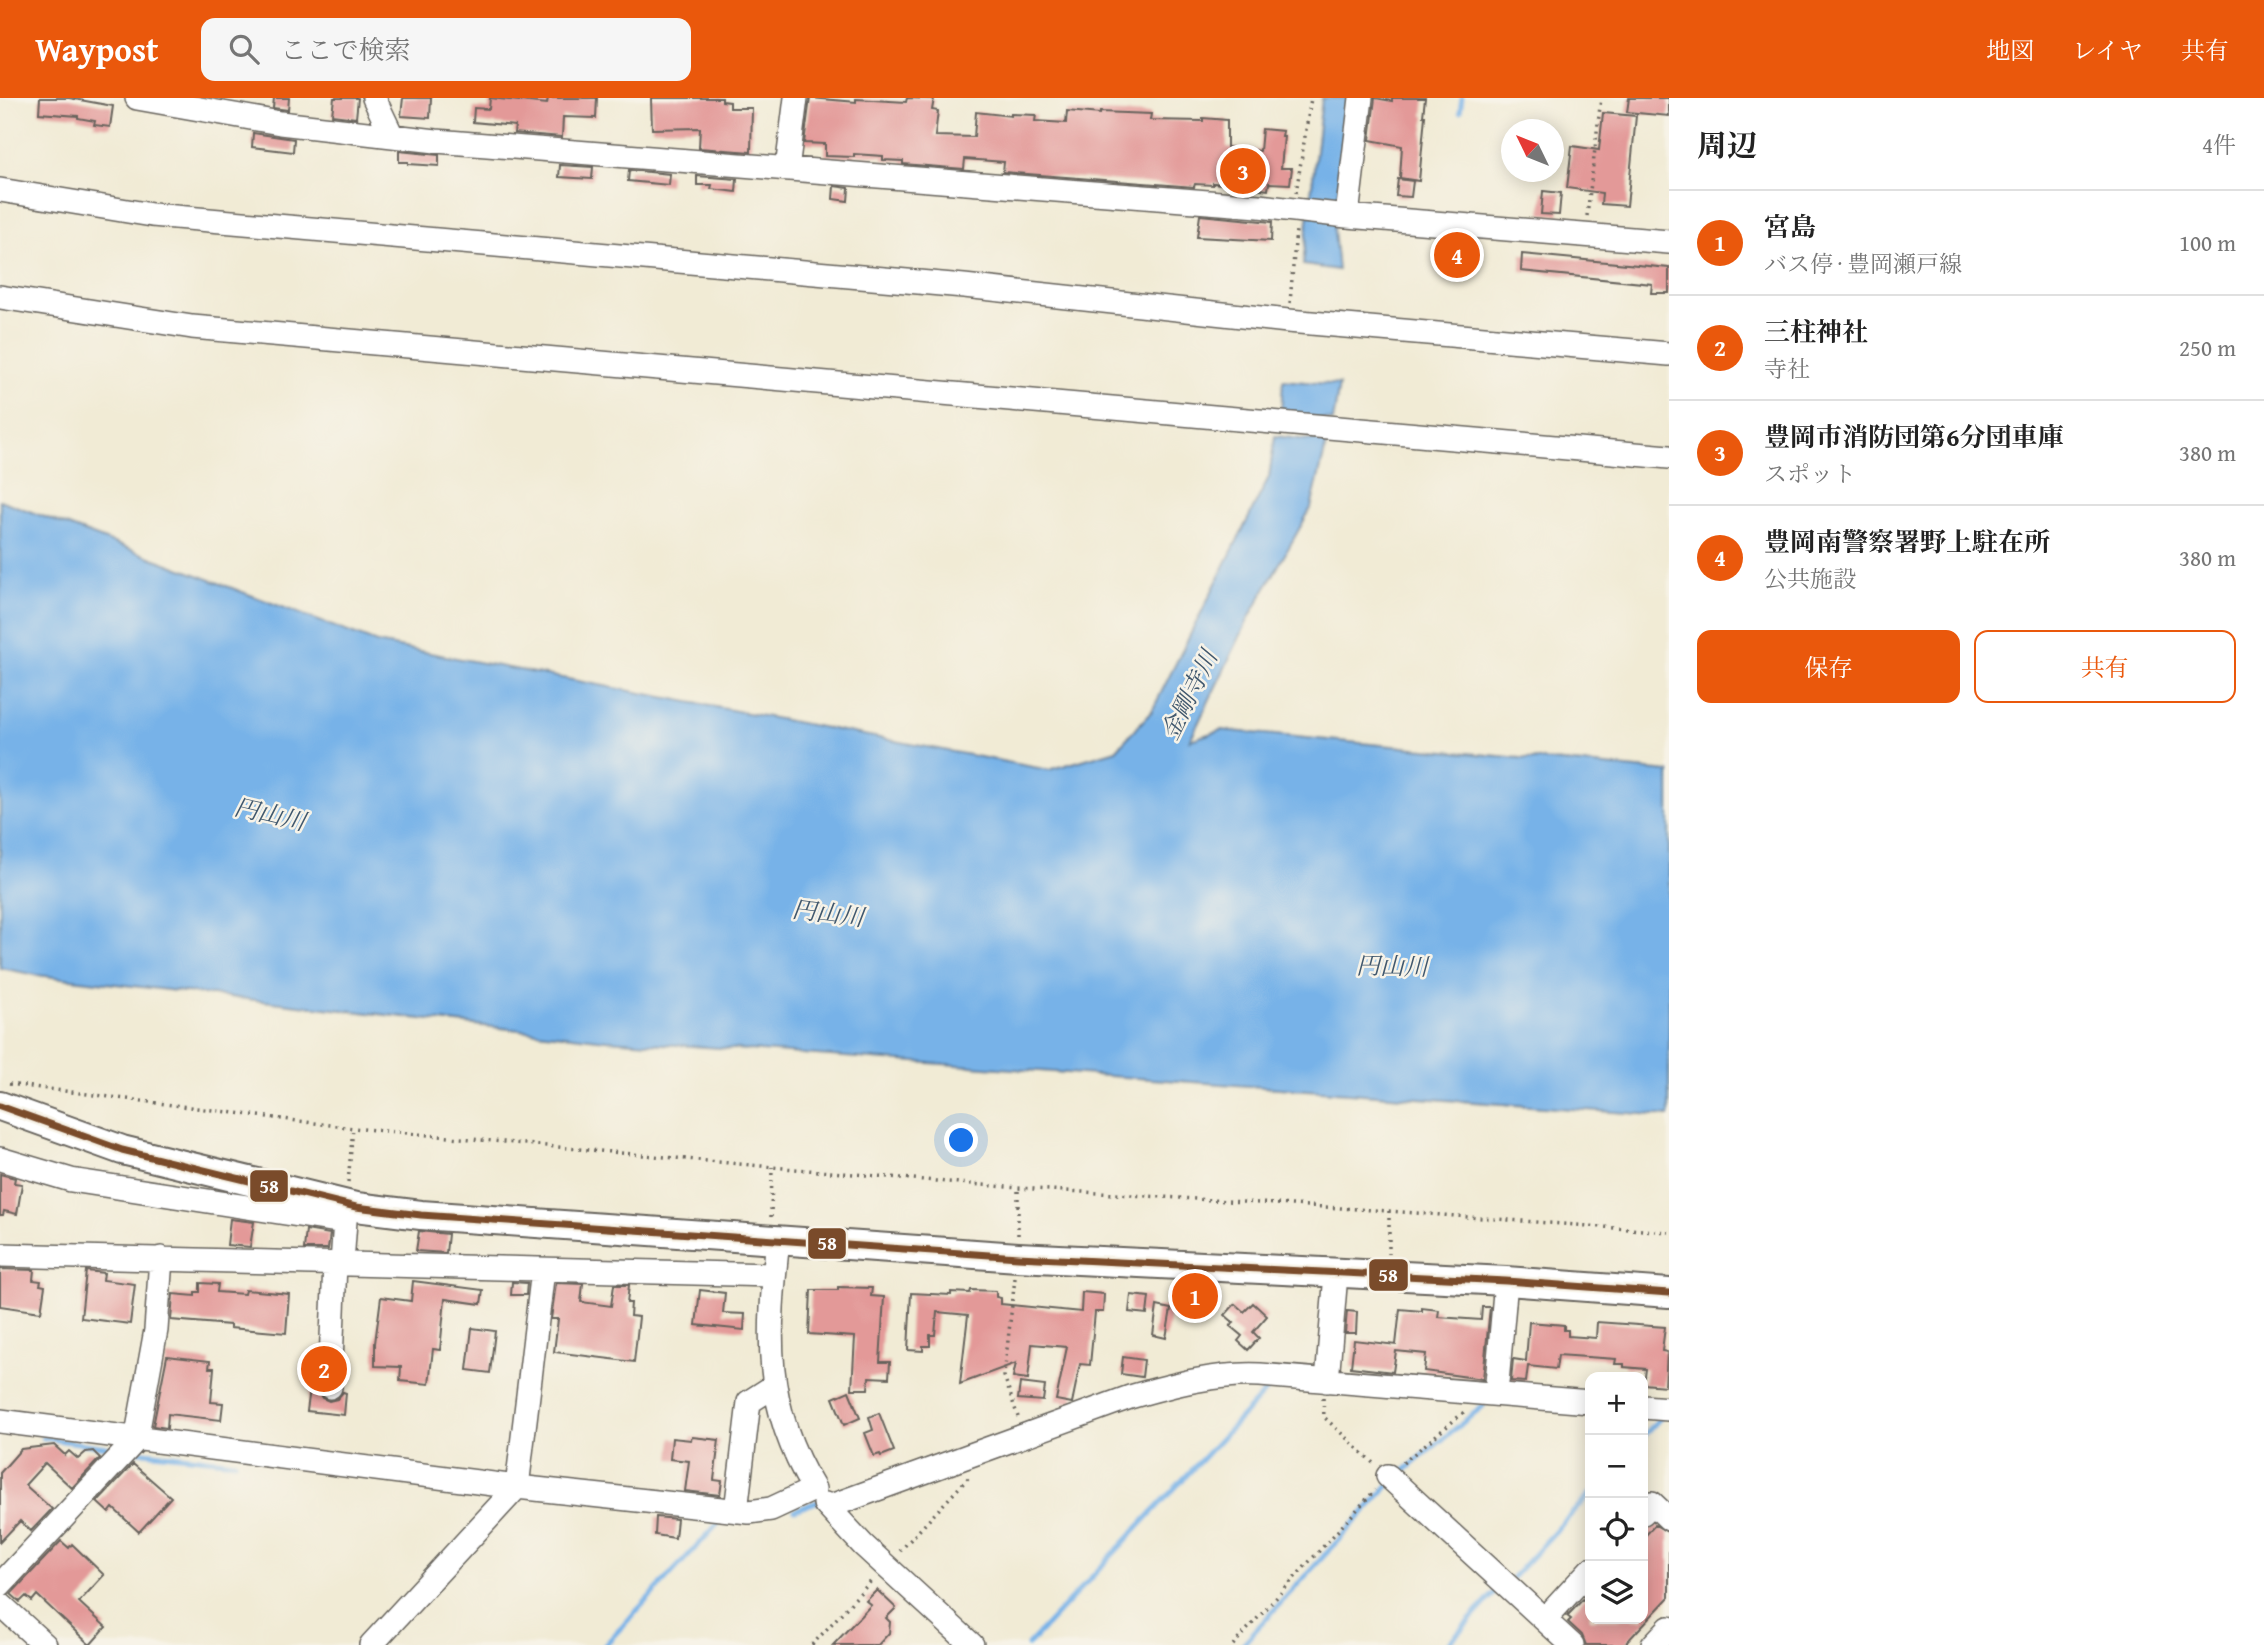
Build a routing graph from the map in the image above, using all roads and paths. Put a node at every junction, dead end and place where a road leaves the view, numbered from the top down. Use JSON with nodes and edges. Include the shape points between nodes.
{"nodes":[{"id":1,"x":138,"y":98,"type":"edge"},
{"id":2,"x":374,"y":98,"type":"edge"},
{"id":3,"x":796,"y":98,"type":"edge"},
{"id":4,"x":1361,"y":98,"type":"edge"},
{"id":5,"x":1601,"y":98,"type":"edge"},
{"id":6,"x":392,"y":136,"type":"junction"},
{"id":7,"x":787,"y":169,"type":"junction"},
{"id":8,"x":0,"y":190,"type":"edge"},
{"id":9,"x":1345,"y":216,"type":"junction"},
{"id":10,"x":1585,"y":236,"type":"junction"},
{"id":11,"x":1669,"y":242,"type":"edge"},
{"id":12,"x":0,"y":297,"type":"edge"},
{"id":13,"x":1669,"y":354,"type":"edge"},
{"id":14,"x":1669,"y":457,"type":"edge"},
{"id":15,"x":0,"y":1083,"type":"edge"},
{"id":16,"x":0,"y":1106,"type":"edge"},
{"id":17,"x":353,"y":1128,"type":"junction"},
{"id":18,"x":0,"y":1159,"type":"edge"},
{"id":19,"x":772,"y":1167,"type":"junction"},
{"id":20,"x":1018,"y":1188,"type":"junction"},
{"id":21,"x":1389,"y":1211,"type":"junction"},
{"id":22,"x":345,"y":1213,"type":"junction"},
{"id":23,"x":1669,"y":1232,"type":"edge"},
{"id":24,"x":774,"y":1239,"type":"junction"},
{"id":25,"x":0,"y":1255,"type":"edge"},
{"id":26,"x":161,"y":1258,"type":"junction"},
{"id":27,"x":1018,"y":1258,"type":"junction"},
{"id":28,"x":338,"y":1263,"type":"junction"},
{"id":29,"x":543,"y":1270,"type":"junction"},
{"id":30,"x":1336,"y":1274,"type":"junction"},
{"id":31,"x":774,"y":1275,"type":"junction"},
{"id":32,"x":1390,"y":1276,"type":"junction"},
{"id":33,"x":1506,"y":1281,"type":"junction"},
{"id":34,"x":1669,"y":1293,"type":"edge"},
{"id":35,"x":1326,"y":1377,"type":"junction"},
{"id":36,"x":774,"y":1386,"type":"junction"},
{"id":37,"x":330,"y":1387,"type":"dead end"},
{"id":38,"x":1496,"y":1387,"type":"junction"},
{"id":39,"x":1585,"y":1401,"type":"edge"},
{"id":40,"x":1648,"y":1407,"type":"edge"},
{"id":41,"x":1669,"y":1409,"type":"edge"},
{"id":42,"x":1467,"y":1410,"type":"dead end"},
{"id":43,"x":0,"y":1421,"type":"edge"},
{"id":44,"x":1016,"y":1439,"type":"junction"},
{"id":45,"x":136,"y":1440,"type":"junction"},
{"id":46,"x":971,"y":1475,"type":"dead end"},
{"id":47,"x":1388,"y":1476,"type":"junction"},
{"id":48,"x":517,"y":1487,"type":"junction"},
{"id":49,"x":822,"y":1500,"type":"junction"},
{"id":50,"x":1648,"y":1507,"type":"edge"},
{"id":51,"x":736,"y":1511,"type":"junction"},
{"id":52,"x":1669,"y":1519,"type":"edge"},
{"id":53,"x":880,"y":1573,"type":"junction"},
{"id":54,"x":1585,"y":1575,"type":"edge"},
{"id":55,"x":0,"y":1585,"type":"edge"},
{"id":56,"x":0,"y":1604,"type":"edge"},
{"id":57,"x":1545,"y":1619,"type":"junction"},
{"id":58,"x":1669,"y":1628,"type":"edge"},
{"id":59,"x":45,"y":1645,"type":"edge"},
{"id":60,"x":371,"y":1645,"type":"edge"},
{"id":61,"x":812,"y":1645,"type":"edge"},
{"id":62,"x":972,"y":1645,"type":"edge"},
{"id":63,"x":1233,"y":1645,"type":"edge"},
{"id":64,"x":1572,"y":1645,"type":"edge"},
{"id":65,"x":1653,"y":1645,"type":"edge"}],
"edges":[{"from":1,"to":6,"type":"street","via":[[280,123]]},
{"from":2,"to":6,"type":"street"},
{"from":3,"to":7,"type":"street"},
{"from":4,"to":9,"type":"street"},
{"from":5,"to":10,"type":"path"},
{"from":6,"to":7,"type":"street"},
{"from":7,"to":9,"type":"street"},
{"from":8,"to":13,"type":"street","via":[[152,215]]},
{"from":9,"to":10,"type":"street"},
{"from":10,"to":11,"type":"street"},
{"from":12,"to":14,"type":"street","via":[[192,327]]},
{"from":15,"to":17,"type":"path"},
{"from":16,"to":22,"type":"main road","via":[[122,1150]]},
{"from":17,"to":19,"type":"path"},
{"from":17,"to":22,"type":"path"},
{"from":18,"to":22,"type":"street","via":[[71,1180]]},
{"from":19,"to":20,"type":"path"},
{"from":19,"to":24,"type":"path"},
{"from":20,"to":21,"type":"path"},
{"from":20,"to":27,"type":"path"},
{"from":21,"to":23,"type":"path"},
{"from":21,"to":32,"type":"path"},
{"from":22,"to":24,"type":"main road"},
{"from":22,"to":28,"type":"street"},
{"from":24,"to":27,"type":"main road"},
{"from":24,"to":31,"type":"street"},
{"from":25,"to":26,"type":"street"},
{"from":26,"to":28,"type":"street"},
{"from":26,"to":45,"type":"street","via":[[156,1330]]},
{"from":27,"to":30,"type":"main road"},
{"from":27,"to":44,"type":"path","via":[[1003,1376],[1018,1418]]},
{"from":28,"to":29,"type":"street"},
{"from":28,"to":37,"type":"street"},
{"from":29,"to":31,"type":"street"},
{"from":29,"to":48,"type":"street"},
{"from":30,"to":32,"type":"main road"},
{"from":30,"to":35,"type":"street"},
{"from":31,"to":36,"type":"street","via":[[770,1316]]},
{"from":32,"to":33,"type":"main road"},
{"from":33,"to":34,"type":"main road"},
{"from":33,"to":38,"type":"street"},
{"from":35,"to":38,"type":"street"},
{"from":35,"to":44,"type":"street","via":[[1247,1374],[1191,1382],[1130,1397]]},
{"from":35,"to":47,"type":"path","via":[[1324,1418]]},
{"from":36,"to":49,"type":"street","via":[[783,1426]]},
{"from":36,"to":51,"type":"street","via":[[749,1402]]},
{"from":38,"to":39,"type":"street"},
{"from":40,"to":41,"type":"street"},
{"from":42,"to":47,"type":"path"},
{"from":43,"to":45,"type":"street"},
{"from":44,"to":49,"type":"street"},
{"from":45,"to":48,"type":"street"},
{"from":45,"to":55,"type":"street"},
{"from":46,"to":53,"type":"path"},
{"from":47,"to":57,"type":"street"},
{"from":47,"to":63,"type":"path"},
{"from":48,"to":51,"type":"street"},
{"from":48,"to":60,"type":"street"},
{"from":49,"to":51,"type":"street","via":[[765,1511]]},
{"from":49,"to":53,"type":"street"},
{"from":50,"to":52,"type":"street","via":[[1652,1503]]},
{"from":53,"to":61,"type":"path"},
{"from":53,"to":62,"type":"street"},
{"from":54,"to":57,"type":"street"},
{"from":56,"to":59,"type":"street"},
{"from":57,"to":64,"type":"street"},
{"from":58,"to":65,"type":"street"}]}
